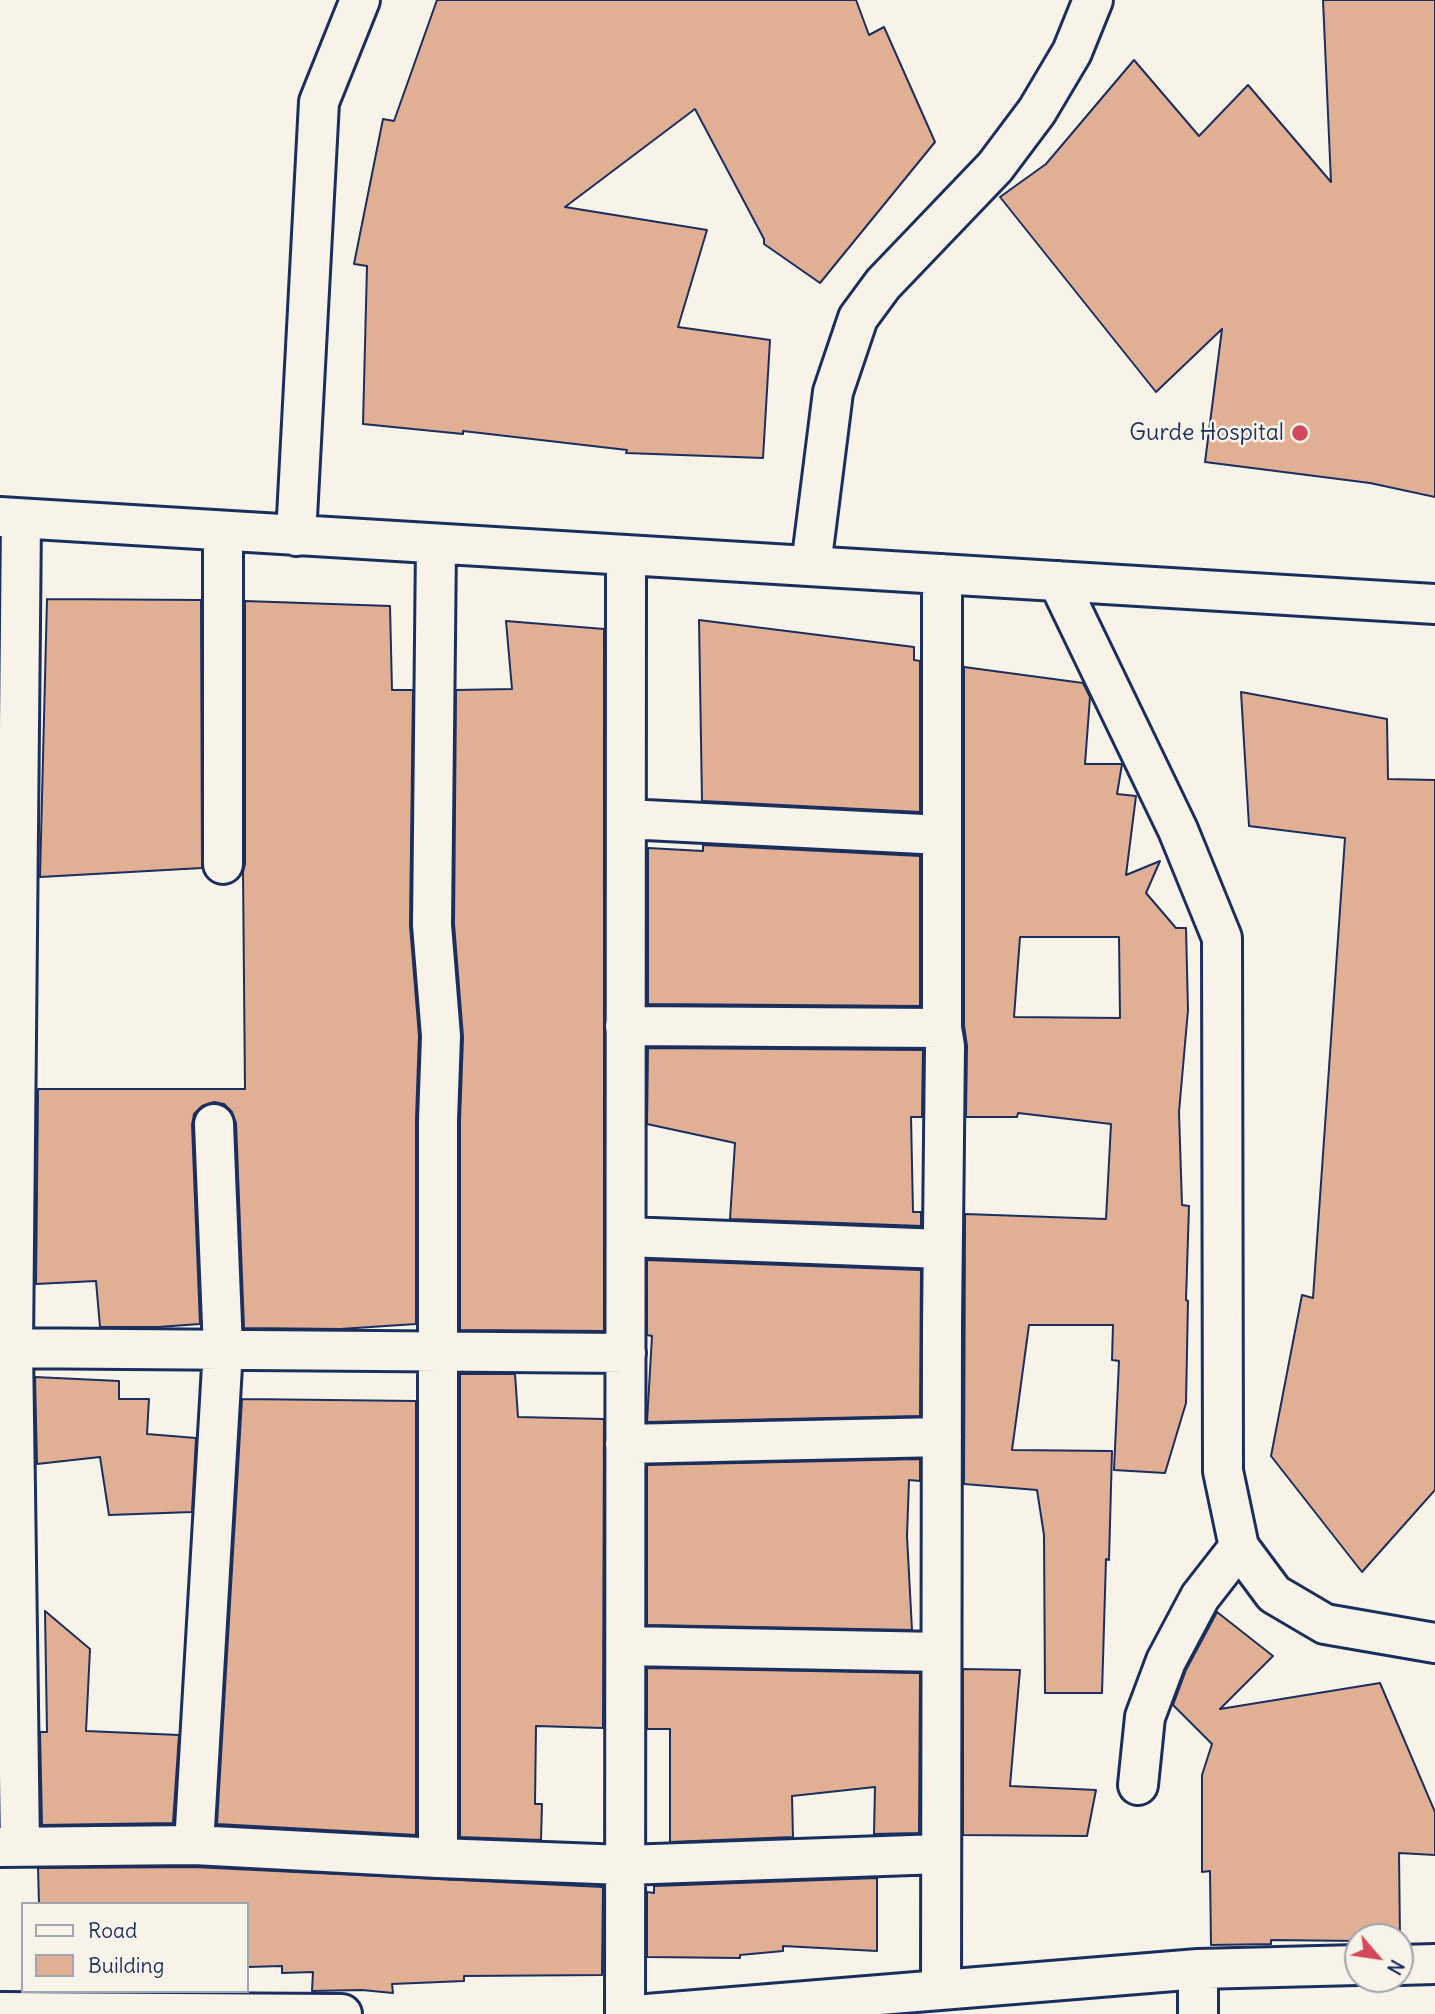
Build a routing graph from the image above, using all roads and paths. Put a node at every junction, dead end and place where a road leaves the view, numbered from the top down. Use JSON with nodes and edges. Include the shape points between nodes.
{"nodes":[{"id":1,"x":360,"y":0,"type":"edge"},
{"id":2,"x":1093,"y":0,"type":"edge"},
{"id":3,"x":10,"y":518,"type":"edge"},
{"id":4,"x":223,"y":532,"type":"junction"},
{"id":5,"x":296,"y":536,"type":"junction"},
{"id":6,"x":436,"y":544,"type":"junction"},
{"id":7,"x":626,"y":556,"type":"junction"},
{"id":8,"x":811,"y":566,"type":"junction"},
{"id":9,"x":942,"y":574,"type":"junction"},
{"id":10,"x":1058,"y":581,"type":"junction"},
{"id":11,"x":1435,"y":604,"type":"edge"},
{"id":12,"x":626,"y":819,"type":"junction"},
{"id":13,"x":942,"y":835,"type":"junction"},
{"id":14,"x":223,"y":864,"type":"dead end"},
{"id":15,"x":625,"y":1026,"type":"junction"},
{"id":16,"x":942,"y":1028,"type":"junction"},
{"id":17,"x":214,"y":1124,"type":"dead end"},
{"id":18,"x":626,"y":1237,"type":"junction"},
{"id":19,"x":942,"y":1248,"type":"junction"},
{"id":20,"x":7,"y":1347,"type":"edge"},
{"id":21,"x":223,"y":1349,"type":"junction"},
{"id":22,"x":438,"y":1351,"type":"junction"},
{"id":23,"x":626,"y":1353,"type":"junction"},
{"id":24,"x":942,"y":1437,"type":"junction"},
{"id":25,"x":625,"y":1444,"type":"junction"},
{"id":26,"x":1239,"y":1547,"type":"junction"},
{"id":27,"x":1435,"y":1643,"type":"edge"},
{"id":28,"x":626,"y":1646,"type":"junction"},
{"id":29,"x":942,"y":1651,"type":"junction"},
{"id":30,"x":1138,"y":1785,"type":"dead end"},
{"id":31,"x":194,"y":1845,"type":"junction"},
{"id":32,"x":10,"y":1847,"type":"edge"},
{"id":33,"x":941,"y":1854,"type":"junction"},
{"id":34,"x":438,"y":1858,"type":"junction"},
{"id":35,"x":625,"y":1865,"type":"junction"},
{"id":36,"x":1435,"y":1964,"type":"edge"},
{"id":37,"x":1344,"y":1965,"type":"edge"},
{"id":38,"x":1414,"y":1965,"type":"edge"},
{"id":39,"x":1198,"y":1969,"type":"junction"},
{"id":40,"x":941,"y":1989,"type":"junction"},
{"id":41,"x":1007,"y":1999,"type":"edge"},
{"id":42,"x":0,"y":2012,"type":"edge"},
{"id":43,"x":57,"y":2013,"type":"edge"},
{"id":44,"x":342,"y":2014,"type":"edge"},
{"id":45,"x":625,"y":2014,"type":"edge"},
{"id":46,"x":647,"y":2014,"type":"edge"},
{"id":47,"x":1198,"y":2014,"type":"edge"}],
"edges":[{"from":1,"to":5,"type":"street","via":[[319,102]]},
{"from":2,"to":8,"type":"street","via":[[1072,52],[1037,111],[995,167],[883,284],[858,318],[833,392]]},
{"from":3,"to":4,"type":"street"},
{"from":3,"to":20,"type":"street"},
{"from":4,"to":5,"type":"street"},
{"from":4,"to":14,"type":"street"},
{"from":5,"to":6,"type":"street"},
{"from":6,"to":7,"type":"street"},
{"from":6,"to":22,"type":"street","via":[[432,925],[441,1036]]},
{"from":7,"to":8,"type":"street"},
{"from":7,"to":12,"type":"street"},
{"from":8,"to":9,"type":"street"},
{"from":9,"to":10,"type":"street"},
{"from":9,"to":13,"type":"street"},
{"from":10,"to":11,"type":"street"},
{"from":10,"to":26,"type":"street","via":[[1178,830],[1222,938],[1223,1471]]},
{"from":12,"to":13,"type":"street"},
{"from":12,"to":15,"type":"street"},
{"from":13,"to":16,"type":"street"},
{"from":15,"to":16,"type":"street"},
{"from":15,"to":18,"type":"street"},
{"from":16,"to":19,"type":"street"},
{"from":17,"to":21,"type":"street"},
{"from":18,"to":19,"type":"street"},
{"from":18,"to":23,"type":"street"},
{"from":19,"to":24,"type":"street"},
{"from":20,"to":21,"type":"street"},
{"from":20,"to":32,"type":"street"},
{"from":21,"to":22,"type":"street"},
{"from":21,"to":31,"type":"street"},
{"from":22,"to":23,"type":"street"},
{"from":22,"to":34,"type":"street"},
{"from":23,"to":25,"type":"street"},
{"from":24,"to":25,"type":"street"},
{"from":24,"to":29,"type":"street"},
{"from":25,"to":28,"type":"street"},
{"from":26,"to":27,"type":"street","via":[[1273,1594],[1325,1624]]},
{"from":26,"to":30,"type":"street","via":[[1200,1597],[1166,1661],[1145,1717]]},
{"from":28,"to":29,"type":"street"},
{"from":28,"to":35,"type":"street"},
{"from":29,"to":33,"type":"street"},
{"from":31,"to":32,"type":"street"},
{"from":31,"to":34,"type":"street"},
{"from":33,"to":35,"type":"street"},
{"from":33,"to":40,"type":"street"},
{"from":34,"to":35,"type":"street"},
{"from":35,"to":45,"type":"street"},
{"from":36,"to":38,"type":"street"},
{"from":37,"to":39,"type":"street"},
{"from":39,"to":41,"type":"street"},
{"from":39,"to":47,"type":"street"},
{"from":40,"to":41,"type":"street"},
{"from":40,"to":46,"type":"street"},
{"from":42,"to":43,"type":"street"},
{"from":43,"to":44,"type":"street"}]}
